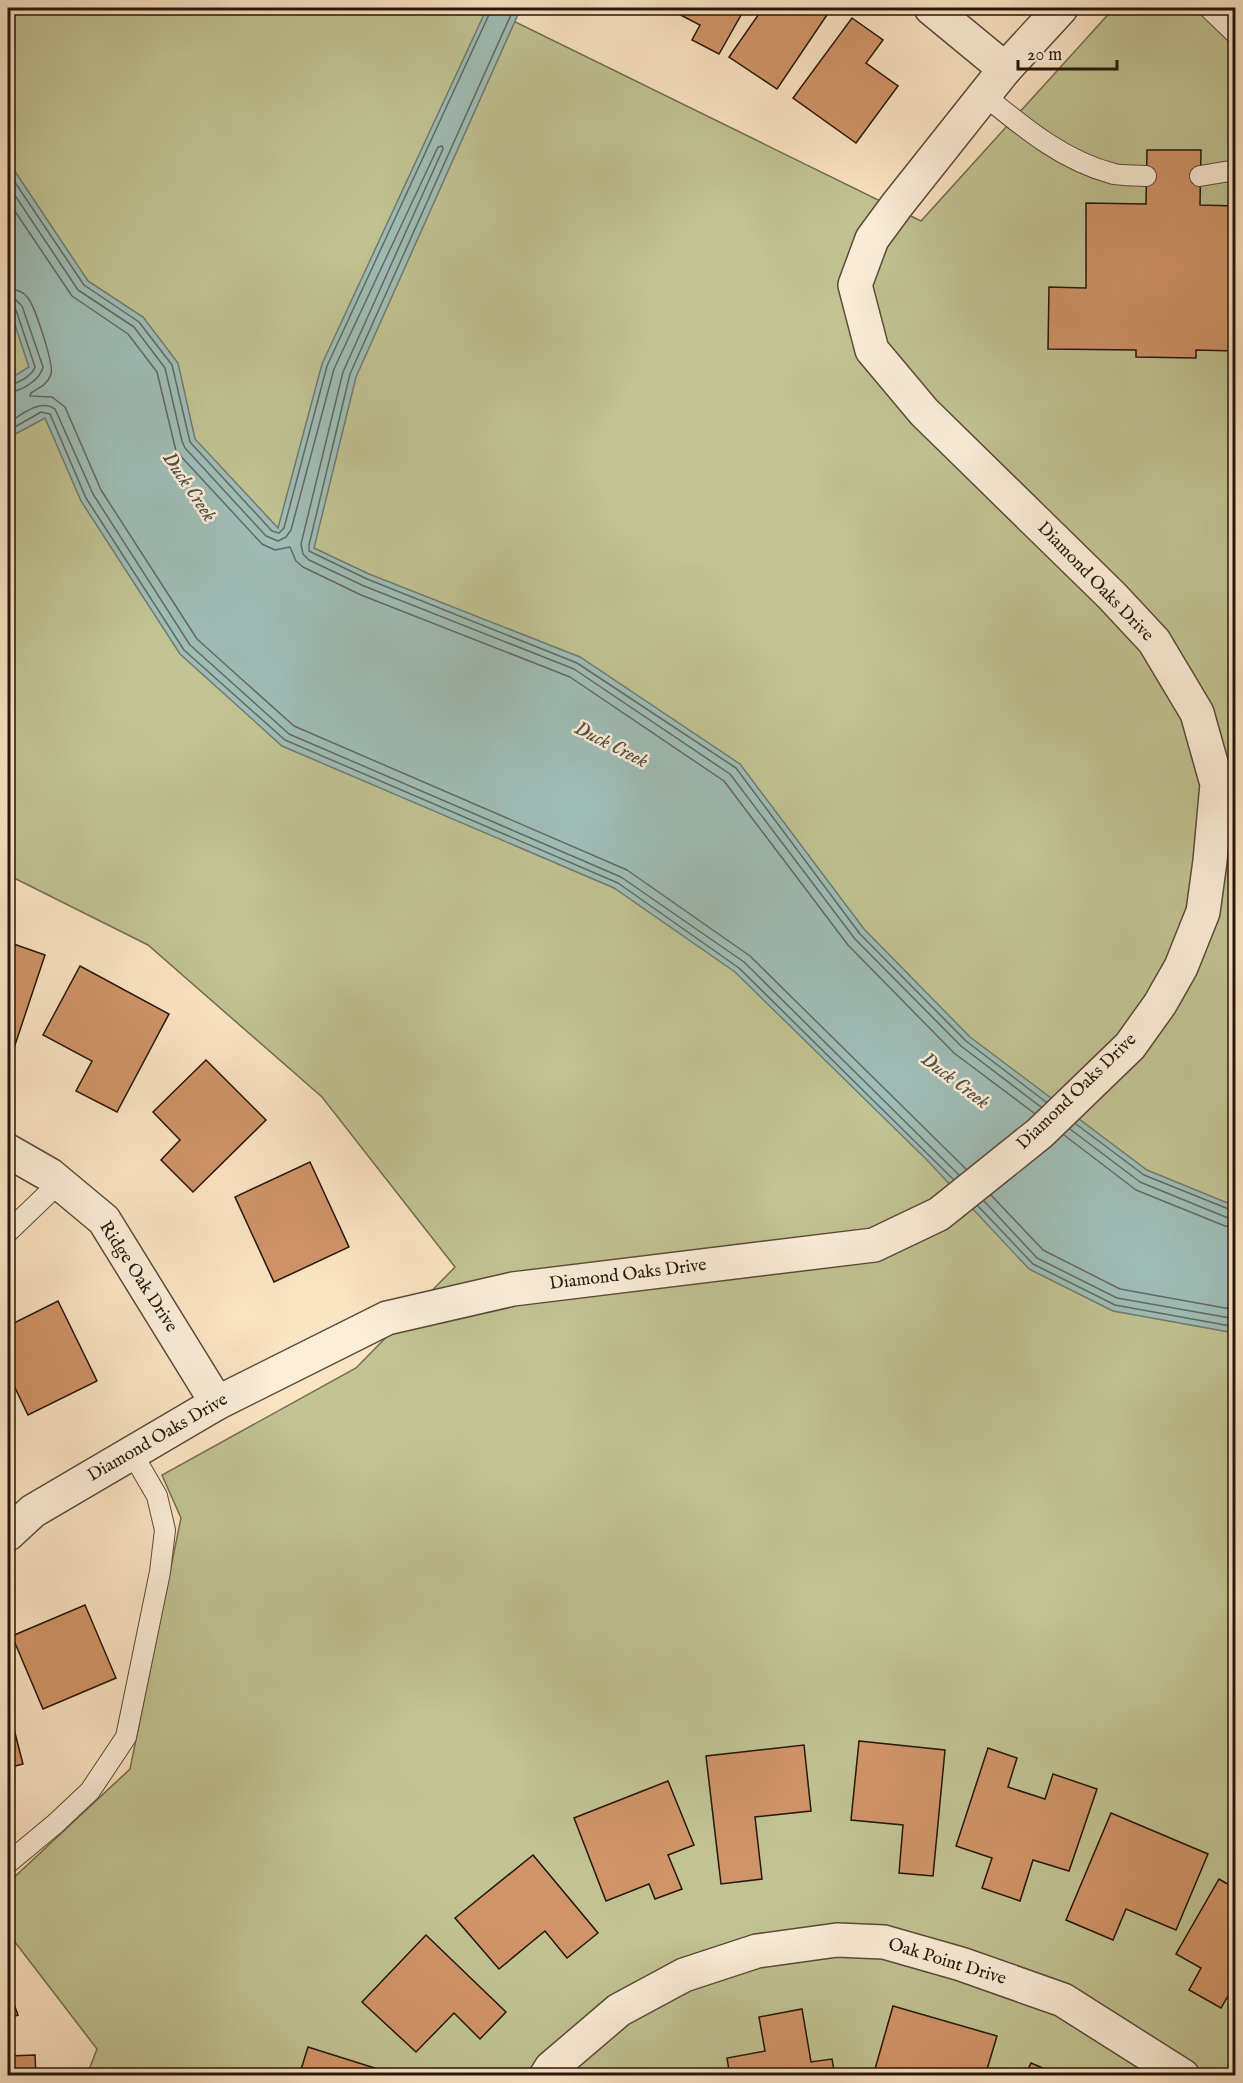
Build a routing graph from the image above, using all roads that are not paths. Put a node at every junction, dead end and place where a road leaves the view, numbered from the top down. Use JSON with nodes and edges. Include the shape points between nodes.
{"nodes":[{"id":1,"x":931,"y":8,"type":"edge"},
{"id":2,"x":1062,"y":8,"type":"edge"},
{"id":3,"x":1209,"y":8,"type":"edge"},
{"id":4,"x":1236,"y":34,"type":"edge"},
{"id":5,"x":1005,"y":69,"type":"junction"},
{"id":6,"x":984,"y":95,"type":"junction"},
{"id":7,"x":1236,"y":170,"type":"edge"},
{"id":8,"x":1146,"y":176,"type":"dead end"},
{"id":9,"x":1200,"y":176,"type":"dead end"},
{"id":10,"x":8,"y":1151,"type":"edge"},
{"id":11,"x":59,"y":1183,"type":"junction"},
{"id":12,"x":8,"y":1232,"type":"edge"},
{"id":13,"x":217,"y":1403,"type":"junction"},
{"id":14,"x":132,"y":1453,"type":"junction"},
{"id":15,"x":8,"y":1534,"type":"edge"},
{"id":16,"x":8,"y":1863,"type":"edge"},
{"id":17,"x":546,"y":2076,"type":"edge"},
{"id":18,"x":1183,"y":2076,"type":"edge"}],
"edges":[{"from":1,"to":5,"type":"street"},
{"from":2,"to":5,"type":"street","name":"Diamond Oaks Drive"},
{"from":3,"to":4,"type":"lane"},
{"from":5,"to":6,"type":"street","name":"Diamond Oaks Drive"},
{"from":6,"to":8,"type":"lane","via":[[1036,137],[1077,161],[1115,174]]},
{"from":6,"to":13,"type":"street","name":"Diamond Oaks Drive","via":[[872,239],[855,285],[872,350],[924,412],[1154,641],[1197,713],[1217,784],[1210,861],[1203,912],[1181,967],[1160,1004],[1130,1046],[1048,1125],[939,1214],[873,1245],[513,1289],[387,1318]]},
{"from":7,"to":9,"type":"lane"},
{"from":10,"to":11,"type":"street","name":"Ridge Oak Drive"},
{"from":11,"to":12,"type":"lane"},
{"from":11,"to":13,"type":"street","name":"Ridge Oak Drive","via":[[104,1221]]},
{"from":13,"to":14,"type":"street","name":"Diamond Oaks Drive"},
{"from":14,"to":15,"type":"street","name":"Diamond Oaks Drive","via":[[33,1511]]},
{"from":14,"to":16,"type":"lane","via":[[157,1496],[165,1530],[126,1737],[90,1791]]},
{"from":17,"to":18,"type":"street","name":"Oak Point Drive","via":[[619,2010],[684,1975],[757,1951],[837,1940],[884,1942],[1063,2000]]}]}
